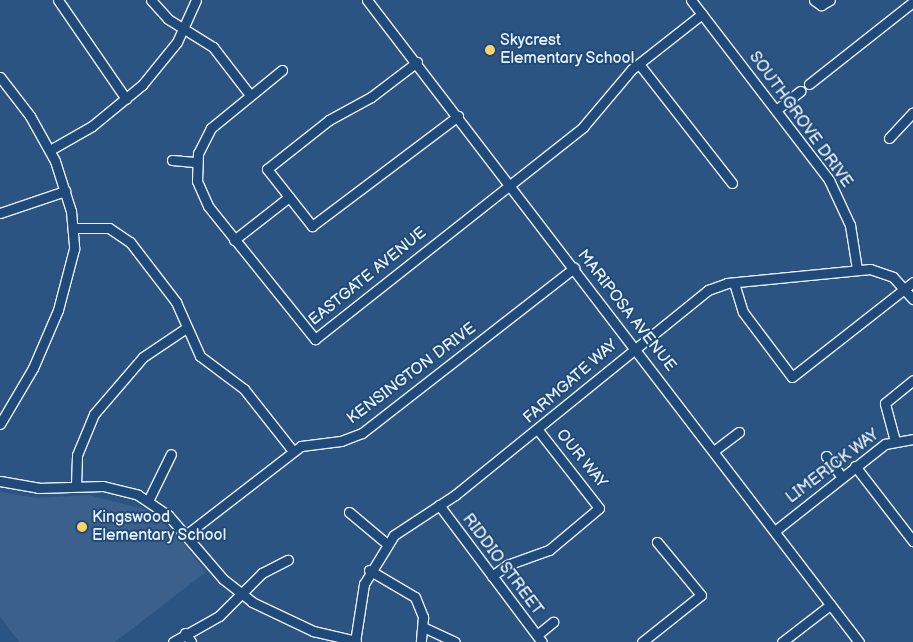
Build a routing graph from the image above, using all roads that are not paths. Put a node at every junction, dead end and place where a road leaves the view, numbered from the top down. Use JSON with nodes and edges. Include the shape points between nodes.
{"nodes":[{"id":1,"x":58,"y":0,"type":"edge"},
{"id":2,"x":151,"y":0,"type":"edge"},
{"id":3,"x":196,"y":0,"type":"edge"},
{"id":4,"x":367,"y":0,"type":"edge"},
{"id":5,"x":692,"y":0,"type":"edge"},
{"id":6,"x":830,"y":0,"type":"edge"},
{"id":7,"x":913,"y":2,"type":"edge"},
{"id":8,"x":817,"y":3,"type":"edge"},
{"id":9,"x":702,"y":14,"type":"junction"},
{"id":10,"x":184,"y":28,"type":"junction"},
{"id":11,"x":417,"y":62,"type":"junction"},
{"id":12,"x":639,"y":64,"type":"junction"},
{"id":13,"x":282,"y":70,"type":"dead end"},
{"id":14,"x":0,"y":77,"type":"edge"},
{"id":15,"x":810,"y":84,"type":"dead end"},
{"id":16,"x":800,"y":91,"type":"dead end"},
{"id":17,"x":250,"y":95,"type":"junction"},
{"id":18,"x":126,"y":100,"type":"junction"},
{"id":19,"x":776,"y":110,"type":"junction"},
{"id":20,"x":913,"y":112,"type":"edge"},
{"id":21,"x":458,"y":116,"type":"junction"},
{"id":22,"x":889,"y":138,"type":"dead end"},
{"id":23,"x":50,"y":150,"type":"junction"},
{"id":24,"x":172,"y":160,"type":"dead end"},
{"id":25,"x":197,"y":162,"type":"junction"},
{"id":26,"x":732,"y":183,"type":"dead end"},
{"id":27,"x":510,"y":184,"type":"junction"},
{"id":28,"x":65,"y":191,"type":"junction"},
{"id":29,"x":289,"y":197,"type":"junction"},
{"id":30,"x":0,"y":213,"type":"edge"},
{"id":31,"x":74,"y":228,"type":"junction"},
{"id":32,"x":234,"y":240,"type":"junction"},
{"id":33,"x":574,"y":268,"type":"junction"},
{"id":34,"x":857,"y":269,"type":"junction"},
{"id":35,"x":913,"y":282,"type":"edge"},
{"id":36,"x":734,"y":283,"type":"junction"},
{"id":37,"x":905,"y":289,"type":"junction"},
{"id":38,"x":913,"y":299,"type":"edge"},
{"id":39,"x":186,"y":328,"type":"junction"},
{"id":40,"x":635,"y":346,"type":"junction"},
{"id":41,"x":913,"y":380,"type":"edge"},
{"id":42,"x":0,"y":424,"type":"edge"},
{"id":43,"x":538,"y":430,"type":"junction"},
{"id":44,"x":739,"y":432,"type":"dead end"},
{"id":45,"x":913,"y":439,"type":"edge"},
{"id":46,"x":895,"y":440,"type":"junction"},
{"id":47,"x":714,"y":450,"type":"junction"},
{"id":48,"x":293,"y":451,"type":"junction"},
{"id":49,"x":171,"y":454,"type":"dead end"},
{"id":50,"x":826,"y":456,"type":"dead end"},
{"id":51,"x":855,"y":466,"type":"junction"},
{"id":52,"x":842,"y":477,"type":"junction"},
{"id":53,"x":0,"y":481,"type":"edge"},
{"id":54,"x":76,"y":485,"type":"junction"},
{"id":55,"x":148,"y":501,"type":"junction"},
{"id":56,"x":439,"y":505,"type":"junction"},
{"id":57,"x":349,"y":512,"type":"dead end"},
{"id":58,"x":776,"y":530,"type":"junction"},
{"id":59,"x":187,"y":534,"type":"junction"},
{"id":60,"x":913,"y":541,"type":"edge"},
{"id":61,"x":657,"y":542,"type":"dead end"},
{"id":62,"x":386,"y":543,"type":"junction"},
{"id":63,"x":288,"y":560,"type":"dead end"},
{"id":64,"x":369,"y":570,"type":"junction"},
{"id":65,"x":492,"y":576,"type":"junction"},
{"id":66,"x":241,"y":595,"type":"junction"},
{"id":67,"x":830,"y":604,"type":"junction"},
{"id":68,"x":553,"y":622,"type":"dead end"},
{"id":69,"x":423,"y":627,"type":"junction"},
{"id":70,"x":186,"y":633,"type":"junction"},
{"id":71,"x":540,"y":639,"type":"edge"},
{"id":72,"x":356,"y":641,"type":"edge"},
{"id":73,"x":174,"y":642,"type":"edge"},
{"id":74,"x":191,"y":642,"type":"edge"},
{"id":75,"x":421,"y":642,"type":"edge"},
{"id":76,"x":455,"y":642,"type":"edge"},
{"id":77,"x":642,"y":642,"type":"edge"},
{"id":78,"x":782,"y":642,"type":"edge"},
{"id":79,"x":859,"y":642,"type":"edge"}],
"edges":[{"from":1,"to":18,"type":"street"},
{"from":2,"to":10,"type":"street"},
{"from":3,"to":10,"type":"street"},
{"from":4,"to":11,"type":"street","name":"MARIPOSA AVENUE"},
{"from":5,"to":9,"type":"street","name":"SOUTHGROVE DRIVE"},
{"from":6,"to":8,"type":"street"},
{"from":7,"to":15,"type":"street"},
{"from":9,"to":12,"type":"street","name":"EASTGATE AVENUE"},
{"from":9,"to":19,"type":"street","name":"SOUTHGROVE DRIVE"},
{"from":10,"to":17,"type":"street","via":[[213,47]]},
{"from":10,"to":18,"type":"street","via":[[150,76]]},
{"from":11,"to":21,"type":"street","name":"MARIPOSA AVENUE"},
{"from":11,"to":29,"type":"street","via":[[366,100],[329,120],[267,169]]},
{"from":12,"to":26,"type":"street"},
{"from":12,"to":27,"type":"street","name":"EASTGATE AVENUE","via":[[594,118]]},
{"from":13,"to":17,"type":"street"},
{"from":14,"to":23,"type":"street"},
{"from":16,"to":19,"type":"street"},
{"from":17,"to":25,"type":"street","via":[[210,128]]},
{"from":18,"to":23,"type":"street"},
{"from":19,"to":34,"type":"street","name":"SOUTHGROVE DRIVE","via":[[837,195],[853,233]]},
{"from":20,"to":22,"type":"street"},
{"from":21,"to":27,"type":"street","name":"MARIPOSA AVENUE"},
{"from":21,"to":29,"type":"street","via":[[312,226]]},
{"from":23,"to":28,"type":"street"},
{"from":24,"to":25,"type":"street"},
{"from":25,"to":32,"type":"street","name":"EASTGATE AVENUE","via":[[203,198]]},
{"from":27,"to":32,"type":"street","name":"EASTGATE AVENUE","via":[[315,339]]},
{"from":27,"to":33,"type":"street","name":"MARIPOSA AVENUE"},
{"from":28,"to":30,"type":"street"},
{"from":28,"to":31,"type":"street"},
{"from":29,"to":32,"type":"street"},
{"from":31,"to":39,"type":"street","via":[[119,231],[166,286]]},
{"from":31,"to":42,"type":"street","via":[[70,274],[58,310],[23,389]]},
{"from":33,"to":40,"type":"street","name":"MARIPOSA AVENUE"},
{"from":33,"to":48,"type":"street","name":"KENSINGTON DRIVE","via":[[362,433],[341,441],[308,442]]},
{"from":34,"to":36,"type":"street","name":"FARMGATE WAY"},
{"from":34,"to":37,"type":"street","name":"FARMGATE WAY","via":[[884,272]]},
{"from":35,"to":37,"type":"street"},
{"from":36,"to":37,"type":"street","via":[[743,312],[792,377]]},
{"from":36,"to":40,"type":"street","name":"FARMGATE WAY","via":[[708,290]]},
{"from":37,"to":38,"type":"street","name":"FARMGATE WAY"},
{"from":39,"to":48,"type":"street","via":[[200,356],[244,389]]},
{"from":39,"to":54,"type":"street","via":[[143,357],[94,414],[77,455]]},
{"from":40,"to":43,"type":"street","name":"FARMGATE WAY"},
{"from":40,"to":47,"type":"street","name":"MARIPOSA AVENUE"},
{"from":41,"to":46,"type":"street","via":[[885,403]]},
{"from":43,"to":56,"type":"street","name":"FARMGATE WAY"},
{"from":43,"to":65,"type":"street","name":"OUR WAY","via":[[599,508],[549,550],[506,565]]},
{"from":44,"to":47,"type":"street"},
{"from":45,"to":46,"type":"street","name":"LIMERICK WAY"},
{"from":46,"to":51,"type":"street","name":"LIMERICK WAY"},
{"from":47,"to":58,"type":"street","name":"MARIPOSA AVENUE"},
{"from":48,"to":59,"type":"street","name":"KENSINGTON DRIVE"},
{"from":49,"to":55,"type":"street"},
{"from":50,"to":52,"type":"street"},
{"from":51,"to":52,"type":"street","name":"LIMERICK WAY"},
{"from":51,"to":60,"type":"street"},
{"from":52,"to":58,"type":"street","name":"LIMERICK WAY"},
{"from":53,"to":54,"type":"street","via":[[38,488]]},
{"from":54,"to":55,"type":"street","via":[[103,486]]},
{"from":55,"to":59,"type":"street"},
{"from":56,"to":62,"type":"street","name":"FARMGATE WAY","via":[[412,519]]},
{"from":56,"to":65,"type":"street","name":"RIDDIO STREET"},
{"from":57,"to":62,"type":"street"},
{"from":58,"to":67,"type":"street","name":"MARIPOSA AVENUE"},
{"from":59,"to":66,"type":"street"},
{"from":61,"to":77,"type":"street","via":[[701,595]]},
{"from":62,"to":64,"type":"street","name":"FARMGATE WAY"},
{"from":63,"to":66,"type":"street","via":[[268,568]]},
{"from":64,"to":69,"type":"street","via":[[415,597]]},
{"from":64,"to":72,"type":"street","name":"FARMGATE WAY","via":[[359,603]]},
{"from":65,"to":71,"type":"street","name":"RIDDIO STREET"},
{"from":66,"to":70,"type":"street","via":[[219,616]]},
{"from":66,"to":72,"type":"street","via":[[285,620]]},
{"from":67,"to":78,"type":"street"},
{"from":67,"to":79,"type":"street","name":"MARIPOSA AVENUE"},
{"from":68,"to":71,"type":"street"},
{"from":69,"to":75,"type":"street"},
{"from":69,"to":76,"type":"street"},
{"from":70,"to":73,"type":"street"},
{"from":70,"to":74,"type":"street"}]}
